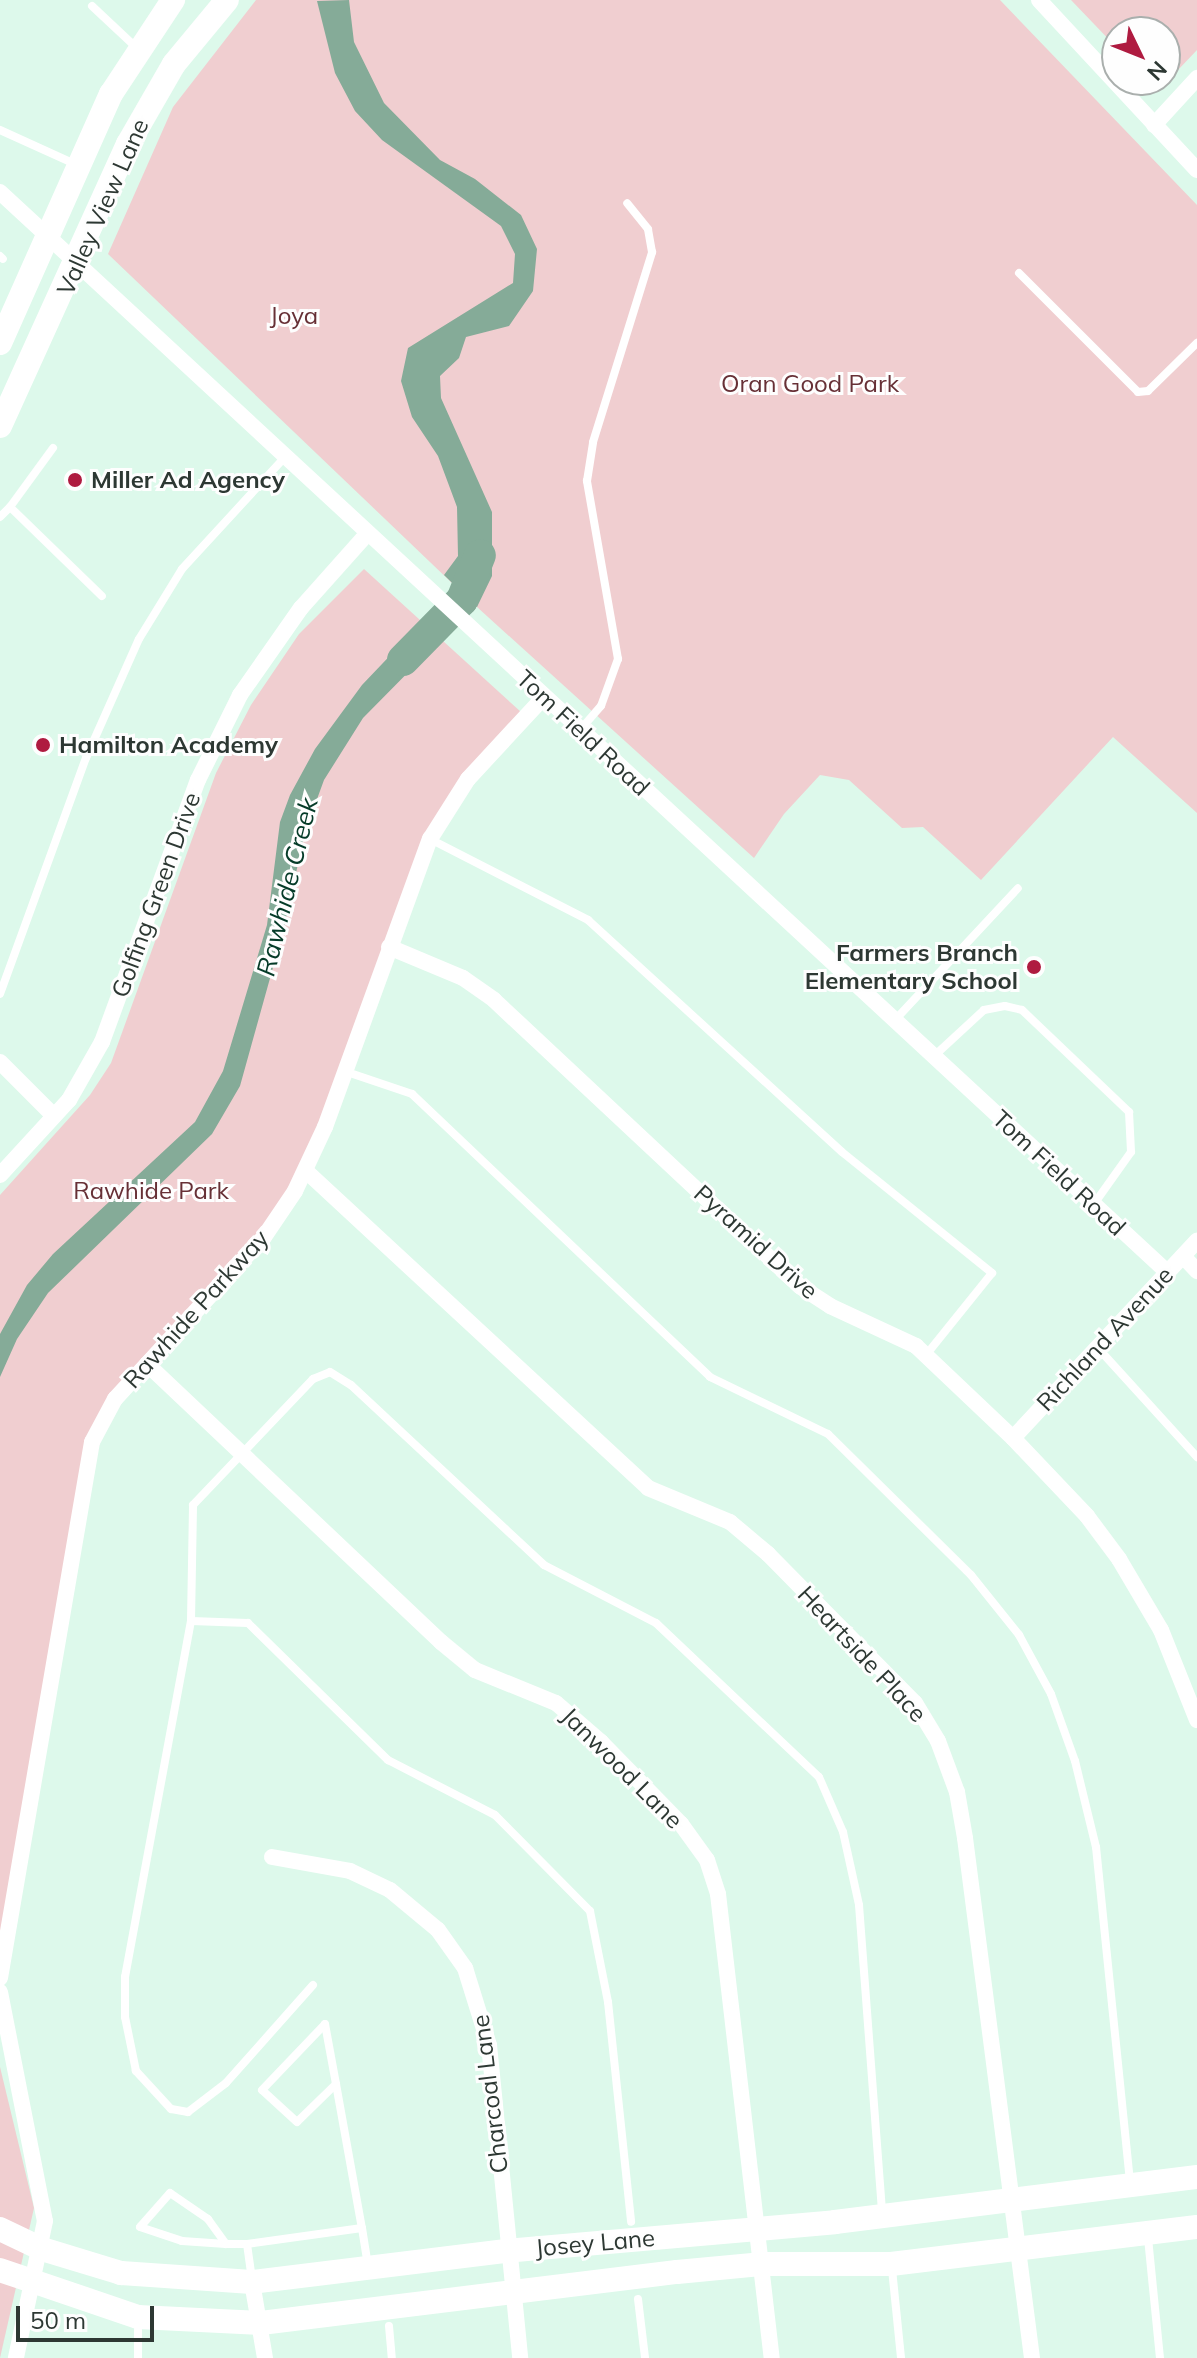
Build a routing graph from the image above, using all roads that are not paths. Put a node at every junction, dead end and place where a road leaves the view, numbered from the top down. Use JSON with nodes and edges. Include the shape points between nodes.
{"nodes":[{"id":1,"x":227,"y":0,"type":"edge"},
{"id":2,"x":1024,"y":0,"type":"edge"},
{"id":3,"x":1039,"y":0,"type":"edge"},
{"id":4,"x":168,"y":2,"type":"edge"},
{"id":5,"x":92,"y":6,"type":"dead end"},
{"id":6,"x":1058,"y":25,"type":"junction"},
{"id":7,"x":139,"y":49,"type":"junction"},
{"id":8,"x":1197,"y":78,"type":"edge"},
{"id":9,"x":1154,"y":125,"type":"junction"},
{"id":10,"x":0,"y":130,"type":"edge"},
{"id":11,"x":78,"y":165,"type":"junction"},
{"id":12,"x":1197,"y":170,"type":"edge"},
{"id":13,"x":0,"y":192,"type":"edge"},
{"id":14,"x":627,"y":203,"type":"dead end"},
{"id":15,"x":46,"y":234,"type":"junction"},
{"id":16,"x":75,"y":265,"type":"junction"},
{"id":17,"x":1019,"y":273,"type":"dead end"},
{"id":18,"x":0,"y":343,"type":"edge"},
{"id":19,"x":1197,"y":343,"type":"edge"},
{"id":20,"x":0,"y":426,"type":"edge"},
{"id":21,"x":53,"y":448,"type":"dead end"},
{"id":22,"x":284,"y":458,"type":"junction"},
{"id":23,"x":10,"y":507,"type":"junction"},
{"id":24,"x":0,"y":517,"type":"edge"},
{"id":25,"x":366,"y":535,"type":"junction"},
{"id":26,"x":102,"y":596,"type":"dead end"},
{"id":27,"x":544,"y":697,"type":"junction"},
{"id":28,"x":579,"y":730,"type":"junction"},
{"id":29,"x":430,"y":839,"type":"junction"},
{"id":30,"x":1018,"y":888,"type":"dead end"},
{"id":31,"x":389,"y":947,"type":"junction"},
{"id":32,"x":0,"y":994,"type":"edge"},
{"id":33,"x":894,"y":1021,"type":"junction"},
{"id":34,"x":933,"y":1057,"type":"junction"},
{"id":35,"x":0,"y":1062,"type":"edge"},
{"id":36,"x":344,"y":1071,"type":"junction"},
{"id":37,"x":54,"y":1116,"type":"junction"},
{"id":38,"x":306,"y":1171,"type":"junction"},
{"id":39,"x":0,"y":1175,"type":"edge"},
{"id":40,"x":1094,"y":1205,"type":"junction"},
{"id":41,"x":1197,"y":1241,"type":"edge"},
{"id":42,"x":1183,"y":1256,"type":"junction"},
{"id":43,"x":1197,"y":1271,"type":"edge"},
{"id":44,"x":1167,"y":1272,"type":"junction"},
{"id":45,"x":1096,"y":1346,"type":"junction"},
{"id":46,"x":926,"y":1355,"type":"junction"},
{"id":47,"x":147,"y":1364,"type":"junction"},
{"id":48,"x":1013,"y":1438,"type":"junction"},
{"id":49,"x":243,"y":1452,"type":"junction"},
{"id":50,"x":1197,"y":1457,"type":"edge"},
{"id":51,"x":191,"y":1621,"type":"junction"},
{"id":52,"x":1197,"y":1720,"type":"edge"},
{"id":53,"x":272,"y":1857,"type":"dead end"},
{"id":54,"x":0,"y":1978,"type":"edge"},
{"id":55,"x":313,"y":1985,"type":"dead end"},
{"id":56,"x":0,"y":1992,"type":"edge"},
{"id":57,"x":336,"y":2084,"type":"junction"},
{"id":58,"x":1197,"y":2177,"type":"edge"},
{"id":59,"x":1130,"y":2186,"type":"junction"},
{"id":60,"x":1015,"y":2201,"type":"junction"},
{"id":61,"x":883,"y":2216,"type":"junction"},
{"id":62,"x":631,"y":2222,"type":"dead end"},
{"id":63,"x":758,"y":2227,"type":"junction"},
{"id":64,"x":1197,"y":2227,"type":"edge"},
{"id":65,"x":362,"y":2228,"type":"junction"},
{"id":66,"x":0,"y":2229,"type":"edge"},
{"id":67,"x":1147,"y":2233,"type":"junction"},
{"id":68,"x":226,"y":2244,"type":"junction"},
{"id":69,"x":247,"y":2244,"type":"junction"},
{"id":70,"x":1020,"y":2248,"type":"junction"},
{"id":71,"x":42,"y":2249,"type":"junction"},
{"id":72,"x":506,"y":2251,"type":"junction"},
{"id":73,"x":761,"y":2264,"type":"junction"},
{"id":74,"x":891,"y":2264,"type":"junction"},
{"id":75,"x":369,"y":2269,"type":"junction"},
{"id":76,"x":0,"y":2270,"type":"edge"},
{"id":77,"x":252,"y":2282,"type":"junction"},
{"id":78,"x":35,"y":2285,"type":"junction"},
{"id":79,"x":512,"y":2292,"type":"junction"},
{"id":80,"x":638,"y":2299,"type":"dead end"},
{"id":81,"x":261,"y":2323,"type":"junction"},
{"id":82,"x":389,"y":2326,"type":"dead end"},
{"id":83,"x":138,"y":2330,"type":"dead end"},
{"id":84,"x":16,"y":2358,"type":"edge"},
{"id":85,"x":138,"y":2358,"type":"edge"},
{"id":86,"x":265,"y":2358,"type":"edge"},
{"id":87,"x":392,"y":2358,"type":"edge"},
{"id":88,"x":520,"y":2358,"type":"edge"},
{"id":89,"x":645,"y":2358,"type":"edge"},
{"id":90,"x":772,"y":2358,"type":"edge"},
{"id":91,"x":901,"y":2358,"type":"edge"},
{"id":92,"x":1032,"y":2358,"type":"edge"},
{"id":93,"x":1160,"y":2358,"type":"edge"}],
"edges":[{"from":1,"to":16,"type":"main road","name":"Valley View Lane","via":[[174,64],[150,104]]},
{"from":2,"to":6,"type":"street"},
{"from":3,"to":6,"type":"street"},
{"from":4,"to":7,"type":"main road","name":"Valley View Lane"},
{"from":5,"to":7,"type":"lane"},
{"from":6,"to":9,"type":"street"},
{"from":7,"to":11,"type":"main road","name":"Valley View Lane"},
{"from":8,"to":9,"type":"street"},
{"from":9,"to":12,"type":"street"},
{"from":10,"to":11,"type":"lane"},
{"from":11,"to":15,"type":"main road","name":"Valley View Lane"},
{"from":13,"to":15,"type":"street","name":"Tom Field Road"},
{"from":14,"to":28,"type":"lane","via":[[648,229],[652,252],[593,442],[587,481],[618,659],[601,706]]},
{"from":15,"to":16,"type":"street","name":"Tom Field Road"},
{"from":15,"to":18,"type":"main road","name":"Valley View Lane"},
{"from":16,"to":20,"type":"main road","name":"Valley View Lane"},
{"from":16,"to":22,"type":"street","name":"Tom Field Road"},
{"from":17,"to":19,"type":"lane","via":[[1138,392],[1148,391]]},
{"from":21,"to":23,"type":"lane"},
{"from":22,"to":25,"type":"street","name":"Tom Field Road"},
{"from":22,"to":32,"type":"lane","via":[[182,569],[139,639],[86,758]]},
{"from":23,"to":24,"type":"lane"},
{"from":23,"to":26,"type":"lane"},
{"from":25,"to":27,"type":"street","name":"Tom Field Road"},
{"from":25,"to":37,"type":"street","name":"Golfing Green Drive","via":[[268,651],[215,741],[102,1042],[83,1080]]},
{"from":27,"to":28,"type":"street","name":"Tom Field Road"},
{"from":27,"to":29,"type":"street","name":"Rawhide Parkway","via":[[468,779]]},
{"from":28,"to":33,"type":"street","name":"Tom Field Road"},
{"from":29,"to":31,"type":"street","name":"Rawhide Parkway"},
{"from":29,"to":46,"type":"lane","via":[[588,920],[842,1152],[992,1273]]},
{"from":30,"to":33,"type":"lane"},
{"from":31,"to":36,"type":"street","name":"Rawhide Parkway"},
{"from":31,"to":46,"type":"street","name":"Pyramid Drive","via":[[463,978],[494,1000],[801,1287],[830,1306],[892,1331]]},
{"from":33,"to":34,"type":"street","name":"Tom Field Road"},
{"from":34,"to":40,"type":"street","name":"Tom Field Road"},
{"from":34,"to":40,"type":"lane","via":[[984,1010],[1022,1010],[1129,1112],[1131,1152]]},
{"from":35,"to":37,"type":"street"},
{"from":36,"to":38,"type":"street","name":"Rawhide Parkway"},
{"from":36,"to":59,"type":"lane","via":[[412,1094],[710,1377],[828,1434],[971,1575],[1019,1635],[1051,1694],[1075,1761],[1096,1847]]},
{"from":37,"to":39,"type":"street","name":"Golfing Green Drive"},
{"from":38,"to":47,"type":"street","name":"Rawhide Parkway","via":[[264,1237]]},
{"from":38,"to":60,"type":"street","name":"Heartside Place","via":[[648,1488],[730,1522],[768,1554],[915,1703],[938,1741],[957,1792]]},
{"from":40,"to":44,"type":"street","name":"Tom Field Road"},
{"from":41,"to":42,"type":"street","name":"Richland Avenue"},
{"from":42,"to":43,"type":"street"},
{"from":42,"to":44,"type":"street","name":"Richland Avenue"},
{"from":44,"to":45,"type":"street","name":"Richland Avenue"},
{"from":45,"to":48,"type":"street","name":"Richland Avenue"},
{"from":45,"to":50,"type":"lane"},
{"from":46,"to":48,"type":"street","name":"Pyramid Drive"},
{"from":47,"to":49,"type":"street","name":"Janwood Lane"},
{"from":47,"to":54,"type":"street","name":"Rawhide Parkway","via":[[115,1399],[92,1442]]},
{"from":48,"to":52,"type":"street","name":"Pyramid Drive","via":[[1087,1516],[1119,1559],[1161,1630]]},
{"from":49,"to":51,"type":"lane","via":[[193,1505]]},
{"from":49,"to":61,"type":"lane","via":[[313,1379],[330,1372],[351,1385],[544,1565],[656,1623],[819,1777],[843,1832],[859,1905]]},
{"from":49,"to":63,"type":"street","name":"Janwood Lane","via":[[475,1670],[556,1703],[601,1742],[681,1824],[707,1860],[718,1894]]},
{"from":51,"to":55,"type":"lane","via":[[125,1977],[125,2017],[136,2071],[171,2109],[188,2112],[226,2083]]},
{"from":51,"to":62,"type":"lane","via":[[248,1623],[369,1744],[388,1760],[495,1815],[590,1911],[608,2002]]},
{"from":53,"to":72,"type":"street","name":"Charcoal Lane","via":[[350,1871],[390,1890],[438,1930],[465,1968],[489,2045]]},
{"from":56,"to":71,"type":"street","via":[[44,2210]]},
{"from":57,"to":57,"type":"lane","via":[[325,2024],[262,2090],[297,2122]]},
{"from":57,"to":65,"type":"lane"},
{"from":58,"to":59,"type":"main road","name":"Josey Lane"},
{"from":59,"to":60,"type":"main road","name":"Josey Lane"},
{"from":60,"to":61,"type":"main road","name":"Josey Lane"},
{"from":60,"to":70,"type":"street","name":"Heartside Place"},
{"from":61,"to":63,"type":"main road","name":"Josey Lane"},
{"from":63,"to":72,"type":"main road","name":"Josey Lane"},
{"from":63,"to":73,"type":"street","name":"Janwood Lane"},
{"from":64,"to":67,"type":"main road","name":"Josey Lane"},
{"from":65,"to":69,"type":"lane"},
{"from":65,"to":75,"type":"lane"},
{"from":66,"to":71,"type":"main road","name":"Josey Lane"},
{"from":67,"to":70,"type":"main road","name":"Josey Lane"},
{"from":67,"to":93,"type":"lane"},
{"from":68,"to":68,"type":"lane","via":[[182,2241],[140,2227],[170,2193],[208,2219]]},
{"from":68,"to":69,"type":"lane"},
{"from":69,"to":77,"type":"lane"},
{"from":70,"to":74,"type":"main road","name":"Josey Lane"},
{"from":70,"to":92,"type":"street","name":"Heartside Place"},
{"from":71,"to":77,"type":"main road","name":"Josey Lane","via":[[121,2273]]},
{"from":71,"to":78,"type":"street"},
{"from":72,"to":75,"type":"main road","name":"Josey Lane"},
{"from":72,"to":79,"type":"street","name":"Charcoal Lane"},
{"from":73,"to":74,"type":"main road","name":"Josey Lane"},
{"from":73,"to":79,"type":"main road","name":"Josey Lane"},
{"from":73,"to":90,"type":"street","name":"Janwood Lane"},
{"from":74,"to":91,"type":"lane"},
{"from":75,"to":77,"type":"main road","name":"Josey Lane"},
{"from":76,"to":78,"type":"main road","name":"Josey Lane"},
{"from":77,"to":81,"type":"street"},
{"from":78,"to":81,"type":"main road","name":"Josey Lane","via":[[138,2317]]},
{"from":78,"to":84,"type":"street"},
{"from":79,"to":81,"type":"main road","name":"Josey Lane"},
{"from":79,"to":88,"type":"street","name":"Charcoal Lane"},
{"from":80,"to":89,"type":"lane"},
{"from":81,"to":86,"type":"street"},
{"from":82,"to":87,"type":"lane"},
{"from":83,"to":85,"type":"lane"}]}
